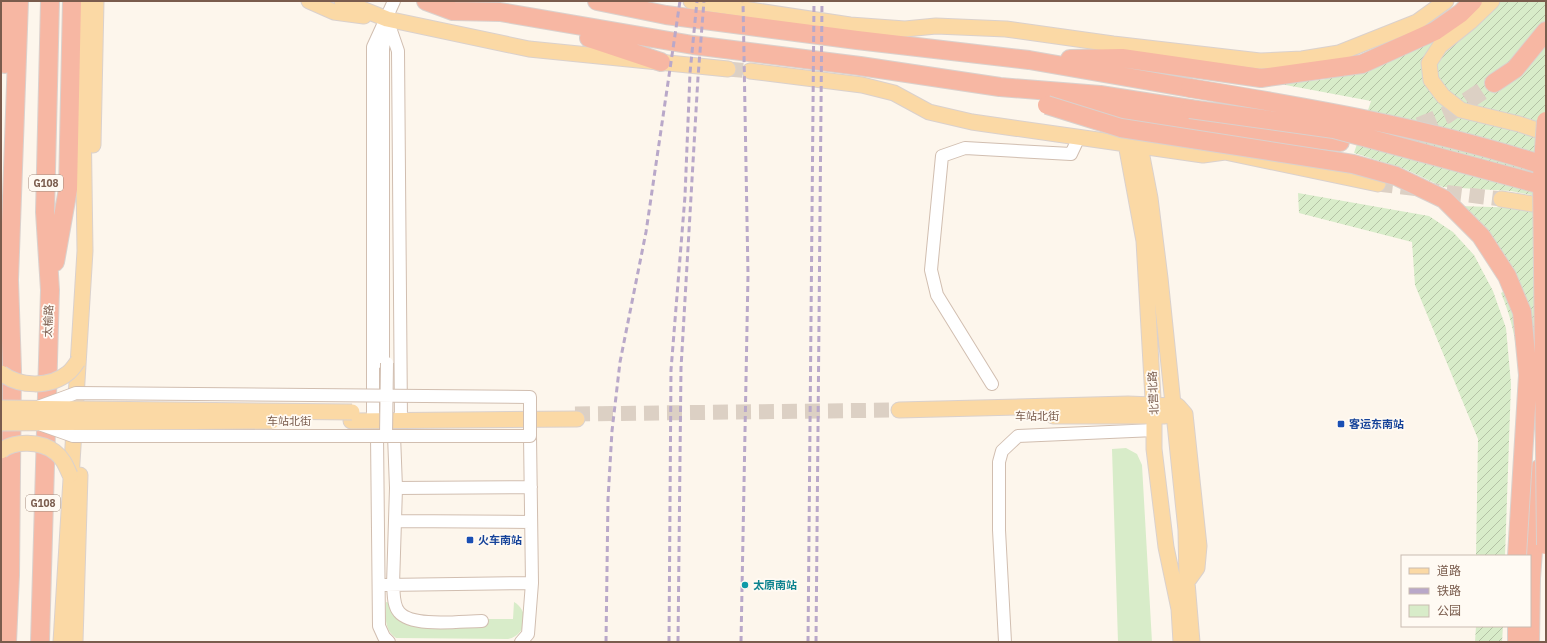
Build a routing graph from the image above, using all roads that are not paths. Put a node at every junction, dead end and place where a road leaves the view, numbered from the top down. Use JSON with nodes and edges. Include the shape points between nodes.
{"nodes":[{"id":1,"x":5,"y":1,"type":"edge"},
{"id":2,"x":19,"y":1,"type":"edge"},
{"id":3,"x":50,"y":1,"type":"edge"},
{"id":4,"x":72,"y":1,"type":"edge"},
{"id":5,"x":84,"y":1,"type":"edge"},
{"id":6,"x":96,"y":1,"type":"edge"},
{"id":7,"x":310,"y":1,"type":"edge"},
{"id":8,"x":342,"y":1,"type":"edge"},
{"id":9,"x":394,"y":1,"type":"edge"},
{"id":10,"x":426,"y":1,"type":"edge"},
{"id":11,"x":459,"y":1,"type":"edge"},
{"id":12,"x":597,"y":1,"type":"edge"},
{"id":13,"x":691,"y":1,"type":"edge"},
{"id":14,"x":1446,"y":1,"type":"edge"},
{"id":15,"x":1473,"y":1,"type":"edge"},
{"id":16,"x":1492,"y":1,"type":"edge"},
{"id":17,"x":500,"y":12,"type":"junction"},
{"id":18,"x":387,"y":19,"type":"junction"},
{"id":19,"x":1546,"y":31,"type":"edge"},
{"id":20,"x":1029,"y":60,"type":"junction"},
{"id":21,"x":661,"y":62,"type":"junction"},
{"id":22,"x":728,"y":69,"type":"tunnel mouth"},
{"id":23,"x":750,"y":71,"type":"tunnel mouth"},
{"id":24,"x":1494,"y":83,"type":"tunnel mouth"},
{"id":25,"x":1000,"y":87,"type":"junction"},
{"id":26,"x":1047,"y":105,"type":"junction"},
{"id":27,"x":1546,"y":121,"type":"edge"},
{"id":28,"x":1546,"y":133,"type":"edge"},
{"id":29,"x":1078,"y":137,"type":"junction"},
{"id":30,"x":1340,"y":142,"type":"dead end"},
{"id":31,"x":1133,"y":145,"type":"junction"},
{"id":32,"x":1546,"y":166,"type":"edge"},
{"id":33,"x":1378,"y":184,"type":"tunnel mouth"},
{"id":34,"x":1546,"y":186,"type":"edge"},
{"id":35,"x":1501,"y":199,"type":"tunnel mouth"},
{"id":36,"x":1546,"y":206,"type":"edge"},
{"id":37,"x":9,"y":280,"type":"junction"},
{"id":38,"x":50,"y":290,"type":"junction"},
{"id":39,"x":78,"y":361,"type":"junction"},
{"id":40,"x":1,"y":373,"type":"edge"},
{"id":41,"x":992,"y":384,"type":"dead end"},
{"id":42,"x":76,"y":393,"type":"junction"},
{"id":43,"x":385,"y":395,"type":"junction"},
{"id":44,"x":1545,"y":405,"type":"junction"},
{"id":45,"x":1,"y":408,"type":"edge"},
{"id":46,"x":1173,"y":412,"type":"junction"},
{"id":47,"x":899,"y":413,"type":"tunnel mouth"},
{"id":48,"x":33,"y":415,"type":"junction"},
{"id":49,"x":401,"y":416,"type":"junction"},
{"id":50,"x":576,"y":416,"type":"tunnel mouth"},
{"id":51,"x":1154,"y":417,"type":"junction"},
{"id":52,"x":74,"y":422,"type":"junction"},
{"id":53,"x":1,"y":423,"type":"edge"},
{"id":54,"x":381,"y":428,"type":"junction"},
{"id":55,"x":530,"y":441,"type":"junction"},
{"id":56,"x":1177,"y":446,"type":"junction"},
{"id":57,"x":1154,"y":449,"type":"junction"},
{"id":58,"x":1,"y":451,"type":"edge"},
{"id":59,"x":1546,"y":473,"type":"edge"},
{"id":60,"x":70,"y":475,"type":"junction"},
{"id":61,"x":531,"y":487,"type":"junction"},
{"id":62,"x":396,"y":488,"type":"junction"},
{"id":63,"x":395,"y":521,"type":"junction"},
{"id":64,"x":531,"y":522,"type":"junction"},
{"id":65,"x":1546,"y":545,"type":"edge"},
{"id":66,"x":1517,"y":555,"type":"edge"},
{"id":67,"x":1531,"y":578,"type":"edge"},
{"id":68,"x":1187,"y":582,"type":"junction"},
{"id":69,"x":378,"y":584,"type":"junction"},
{"id":70,"x":532,"y":584,"type":"junction"},
{"id":71,"x":393,"y":585,"type":"junction"},
{"id":72,"x":482,"y":621,"type":"dead end"},
{"id":73,"x":1517,"y":627,"type":"edge"},
{"id":74,"x":1530,"y":627,"type":"edge"},
{"id":75,"x":7,"y":642,"type":"edge"},
{"id":76,"x":40,"y":642,"type":"edge"},
{"id":77,"x":61,"y":642,"type":"edge"},
{"id":78,"x":75,"y":642,"type":"edge"},
{"id":79,"x":389,"y":642,"type":"edge"},
{"id":80,"x":521,"y":642,"type":"edge"},
{"id":81,"x":1005,"y":642,"type":"edge"},
{"id":82,"x":1181,"y":642,"type":"edge"},
{"id":83,"x":1192,"y":642,"type":"edge"},
{"id":84,"x":1517,"y":642,"type":"edge"},
{"id":85,"x":1530,"y":642,"type":"edge"},
{"id":86,"x":1538,"y":642,"type":"edge"}],
"edges":[{"from":1,"to":37,"type":"highway","via":[[4,128]]},
{"from":2,"to":37,"type":"highway","number":"G108"},
{"from":3,"to":38,"type":"highway","name":"太榆路","number":"G108","via":[[45,212]]},
{"from":4,"to":38,"type":"highway","via":[[68,189]]},
{"from":5,"to":39,"type":"main road","via":[[85,251]]},
{"from":6,"to":78,"type":"main road","via":[[89,330],[81,454]]},
{"from":7,"to":18,"type":"main road","via":[[334,12]]},
{"from":8,"to":18,"type":"main road"},
{"from":9,"to":18,"type":"street"},
{"from":10,"to":17,"type":"highway","via":[[453,10]]},
{"from":11,"to":17,"type":"highway"},
{"from":12,"to":20,"type":"highway","via":[[695,19]]},
{"from":13,"to":14,"type":"main road","via":[[850,25],[905,29],[936,26],[1006,29],[1260,61],[1302,59],[1339,53],[1417,22]]},
{"from":15,"to":20,"type":"highway","via":[[1435,31],[1362,64],[1261,78],[1122,58]]},
{"from":16,"to":28,"type":"main road","via":[[1440,46],[1429,64],[1431,80],[1442,96],[1461,110]]},
{"from":17,"to":21,"type":"highway"},
{"from":17,"to":25,"type":"highway","via":[[663,41]]},
{"from":18,"to":21,"type":"main road","via":[[529,49]]},
{"from":18,"to":43,"type":"street","bridge":true,"via":[[383,49],[386,115]]},
{"from":18,"to":49,"type":"street","via":[[398,51]]},
{"from":18,"to":54,"type":"street","via":[[372,47]]},
{"from":19,"to":24,"type":"highway","via":[[1515,69]]},
{"from":20,"to":32,"type":"highway","bridge":true,"via":[[1344,114],[1499,150]]},
{"from":21,"to":22,"type":"main road"},
{"from":23,"to":29,"type":"main road","via":[[862,85],[894,93],[929,112],[972,122]]},
{"from":25,"to":26,"type":"highway"},
{"from":25,"to":34,"type":"highway","bridge":true,"via":[[1100,94],[1334,129]]},
{"from":26,"to":30,"type":"highway"},
{"from":26,"to":66,"type":"highway","bridge":true,"via":[[1121,128],[1354,164],[1396,176],[1444,199],[1480,236],[1507,276],[1522,312],[1528,375]]},
{"from":27,"to":44,"type":"highway","bridge":true,"via":[[1542,177]]},
{"from":29,"to":31,"type":"main road"},
{"from":29,"to":41,"type":"street","via":[[1071,154],[964,148],[942,156],[931,270],[937,294]]},
{"from":31,"to":33,"type":"main road","via":[[1203,155],[1225,152]]},
{"from":31,"to":46,"type":"main road","name":"北营北路","via":[[1146,175],[1156,243]]},
{"from":31,"to":51,"type":"main road","name":"北营北路","via":[[1145,256]]},
{"from":35,"to":36,"type":"main road"},
{"from":37,"to":75,"type":"highway","number":"G108","via":[[12,370]]},
{"from":38,"to":76,"type":"highway","name":"太榆路","number":"G108"},
{"from":39,"to":40,"type":"main road","bridge":true,"via":[[68,373],[38,384],[21,382]]},
{"from":39,"to":42,"type":"main road"},
{"from":42,"to":43,"type":"street","bridge":true},
{"from":42,"to":48,"type":"street","bridge":true},
{"from":42,"to":52,"type":"main road"},
{"from":43,"to":54,"type":"street","bridge":true},
{"from":43,"to":55,"type":"street","bridge":true,"via":[[530,397]]},
{"from":44,"to":65,"type":"highway","bridge":true},
{"from":44,"to":67,"type":"highway","bridge":true},
{"from":45,"to":48,"type":"main road","bridge":true},
{"from":46,"to":51,"type":"main road","name":"车站北街"},
{"from":46,"to":56,"type":"main road","name":"北营北路"},
{"from":46,"to":68,"type":"main road","via":[[1178,406],[1185,414],[1199,546],[1197,568]]},
{"from":47,"to":51,"type":"main road","name":"车站北街"},
{"from":48,"to":52,"type":"main road","bridge":true},
{"from":48,"to":52,"type":"street","bridge":true},
{"from":48,"to":53,"type":"main road","bridge":true},
{"from":49,"to":50,"type":"main road"},
{"from":49,"to":54,"type":"main road"},
{"from":51,"to":57,"type":"main road","name":"北营北路"},
{"from":51,"to":81,"type":"street","via":[[1018,436],[1002,451],[999,462],[1000,530]]},
{"from":52,"to":54,"type":"street","bridge":true},
{"from":52,"to":54,"type":"main road","bridge":true,"via":[[351,416]]},
{"from":52,"to":60,"type":"main road"},
{"from":54,"to":55,"type":"street","bridge":true},
{"from":54,"to":62,"type":"street","via":[[394,448]]},
{"from":54,"to":69,"type":"street"},
{"from":55,"to":61,"type":"street"},
{"from":56,"to":57,"type":"main road","via":[[1170,436],[1162,434]]},
{"from":56,"to":68,"type":"main road","name":"北营北路","via":[[1186,530]]},
{"from":57,"to":82,"type":"main road","name":"北营北路","via":[[1166,547],[1179,610]]},
{"from":58,"to":60,"type":"main road","bridge":true,"via":[[6,447],[35,444],[54,451],[63,460]]},
{"from":59,"to":86,"type":"main road","via":[[1538,564]]},
{"from":60,"to":77,"type":"main road"},
{"from":61,"to":62,"type":"street"},
{"from":61,"to":64,"type":"street"},
{"from":62,"to":63,"type":"street"},
{"from":63,"to":64,"type":"street"},
{"from":63,"to":71,"type":"street"},
{"from":64,"to":70,"type":"street"},
{"from":68,"to":83,"type":"main road","name":"北营北路"},
{"from":69,"to":71,"type":"street"},
{"from":69,"to":79,"type":"street","via":[[379,626],[384,638]]},
{"from":70,"to":71,"type":"street"},
{"from":70,"to":80,"type":"street","via":[[528,634]]},
{"from":71,"to":72,"type":"street","via":[[394,600],[399,612],[407,618],[417,622]]},
{"from":73,"to":84,"type":"highway"},
{"from":74,"to":85,"type":"highway","bridge":true}]}
